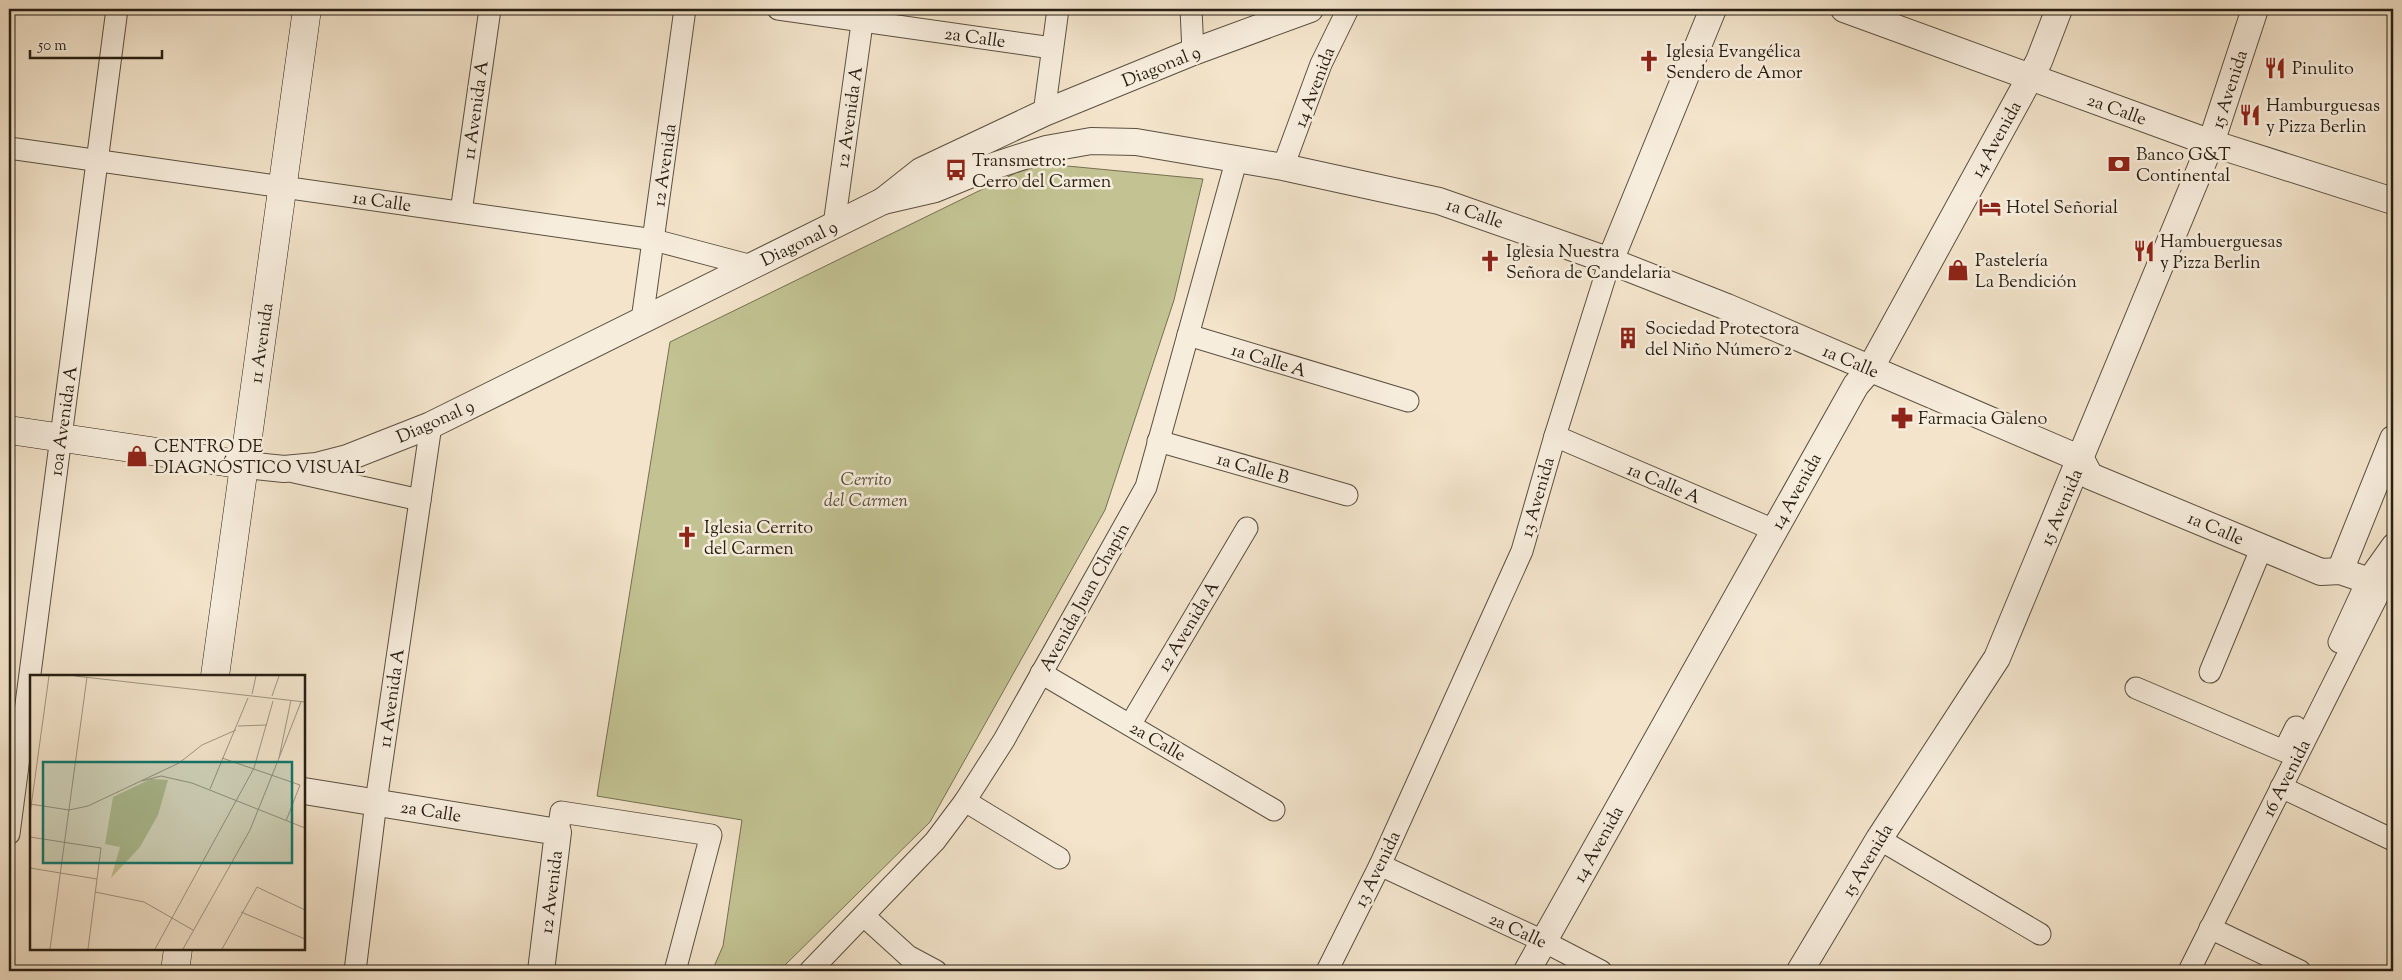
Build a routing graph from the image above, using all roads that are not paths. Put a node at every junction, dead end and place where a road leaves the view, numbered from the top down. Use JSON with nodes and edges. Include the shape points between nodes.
{"nodes":[{"id":1,"x":117,"y":9,"type":"edge"},
{"id":2,"x":307,"y":9,"type":"edge"},
{"id":3,"x":490,"y":9,"type":"edge"},
{"id":4,"x":685,"y":9,"type":"edge"},
{"id":5,"x":778,"y":9,"type":"edge"},
{"id":6,"x":1058,"y":9,"type":"edge"},
{"id":7,"x":1191,"y":9,"type":"edge"},
{"id":8,"x":1310,"y":9,"type":"edge"},
{"id":9,"x":1348,"y":9,"type":"edge"},
{"id":10,"x":1713,"y":9,"type":"edge"},
{"id":11,"x":1844,"y":9,"type":"edge"},
{"id":12,"x":2059,"y":9,"type":"edge"},
{"id":13,"x":2255,"y":9,"type":"edge"},
{"id":14,"x":863,"y":15,"type":"edge"},
{"id":15,"x":1052,"y":48,"type":"junction"},
{"id":16,"x":1192,"y":52,"type":"junction"},
{"id":17,"x":2030,"y":77,"type":"junction"},
{"id":18,"x":1044,"y":113,"type":"junction"},
{"id":19,"x":2211,"y":143,"type":"junction"},
{"id":20,"x":9,"y":148,"type":"edge"},
{"id":21,"x":1237,"y":158,"type":"junction"},
{"id":22,"x":97,"y":161,"type":"junction"},
{"id":23,"x":1284,"y":167,"type":"junction"},
{"id":24,"x":283,"y":187,"type":"junction"},
{"id":25,"x":883,"y":201,"type":"junction"},
{"id":26,"x":2393,"y":201,"type":"edge"},
{"id":27,"x":461,"y":212,"type":"junction"},
{"id":28,"x":834,"y":225,"type":"junction"},
{"id":29,"x":654,"y":240,"type":"junction"},
{"id":30,"x":1610,"y":261,"type":"junction"},
{"id":31,"x":752,"y":266,"type":"junction"},
{"id":32,"x":642,"y":320,"type":"junction"},
{"id":33,"x":1188,"y":335,"type":"junction"},
{"id":34,"x":1870,"y":369,"type":"junction"},
{"id":35,"x":1408,"y":402,"type":"dead end"},
{"id":36,"x":430,"y":425,"type":"junction"},
{"id":37,"x":9,"y":430,"type":"edge"},
{"id":38,"x":1555,"y":436,"type":"junction"},
{"id":39,"x":61,"y":437,"type":"junction"},
{"id":40,"x":2393,"y":439,"type":"edge"},
{"id":41,"x":1158,"y":441,"type":"junction"},
{"id":42,"x":2082,"y":459,"type":"junction"},
{"id":43,"x":245,"y":465,"type":"junction"},
{"id":44,"x":284,"y":469,"type":"junction"},
{"id":45,"x":1347,"y":495,"type":"dead end"},
{"id":46,"x":420,"y":500,"type":"junction"},
{"id":47,"x":1247,"y":528,"type":"dead end"},
{"id":48,"x":1774,"y":530,"type":"junction"},
{"id":49,"x":2393,"y":544,"type":"edge"},
{"id":50,"x":2262,"y":548,"type":"junction"},
{"id":51,"x":2340,"y":571,"type":"junction"},
{"id":52,"x":2384,"y":581,"type":"edge"},
{"id":53,"x":2210,"y":672,"type":"dead end"},
{"id":54,"x":1042,"y":673,"type":"junction"},
{"id":55,"x":214,"y":675,"type":"edge"},
{"id":56,"x":2136,"y":688,"type":"dead end"},
{"id":57,"x":1130,"y":725,"type":"junction"},
{"id":58,"x":20,"y":746,"type":"edge"},
{"id":59,"x":2281,"y":787,"type":"junction"},
{"id":60,"x":305,"y":791,"type":"edge"},
{"id":61,"x":965,"y":801,"type":"junction"},
{"id":62,"x":376,"y":802,"type":"junction"},
{"id":63,"x":1274,"y":810,"type":"dead end"},
{"id":64,"x":560,"y":822,"type":"junction"},
{"id":65,"x":9,"y":834,"type":"edge"},
{"id":66,"x":1879,"y":840,"type":"junction"},
{"id":67,"x":2393,"y":840,"type":"edge"},
{"id":68,"x":1059,"y":858,"type":"dead end"},
{"id":69,"x":1380,"y":865,"type":"junction"},
{"id":70,"x":864,"y":916,"type":"junction"},
{"id":71,"x":2210,"y":928,"type":"junction"},
{"id":72,"x":2040,"y":934,"type":"dead end"},
{"id":73,"x":1543,"y":941,"type":"junction"},
{"id":74,"x":178,"y":950,"type":"edge"},
{"id":75,"x":175,"y":971,"type":"edge"},
{"id":76,"x":355,"y":971,"type":"edge"},
{"id":77,"x":541,"y":971,"type":"edge"},
{"id":78,"x":675,"y":971,"type":"edge"},
{"id":79,"x":810,"y":971,"type":"edge"},
{"id":80,"x":936,"y":971,"type":"edge"},
{"id":81,"x":1327,"y":971,"type":"edge"},
{"id":82,"x":1527,"y":971,"type":"edge"},
{"id":83,"x":1601,"y":971,"type":"edge"},
{"id":84,"x":1800,"y":971,"type":"edge"},
{"id":85,"x":2188,"y":971,"type":"edge"},
{"id":86,"x":2300,"y":971,"type":"edge"}],
"edges":[{"from":1,"to":22,"type":"street","name":"10a Avenida A"},
{"from":2,"to":24,"type":"main road","name":"11 Avenida"},
{"from":3,"to":27,"type":"street","name":"11 Avenida A"},
{"from":4,"to":29,"type":"street","name":"12 Avenida"},
{"from":5,"to":14,"type":"street","name":"2a Calle"},
{"from":6,"to":15,"type":"street"},
{"from":7,"to":16,"type":"street"},
{"from":8,"to":16,"type":"street","name":"Diagonal 9"},
{"from":9,"to":23,"type":"street","name":"14 Avenida","via":[[1321,64]]},
{"from":10,"to":30,"type":"street","name":"13 Avenida"},
{"from":11,"to":17,"type":"street","name":"2a Calle"},
{"from":12,"to":17,"type":"street","name":"14 Avenida"},
{"from":13,"to":19,"type":"street","name":"15 Avenida"},
{"from":14,"to":15,"type":"street","name":"2a Calle"},
{"from":14,"to":28,"type":"street","name":"12 Avenida A"},
{"from":15,"to":18,"type":"street"},
{"from":16,"to":18,"type":"street","name":"Diagonal 9"},
{"from":17,"to":19,"type":"street","name":"2a Calle"},
{"from":17,"to":34,"type":"street","name":"14 Avenida"},
{"from":18,"to":25,"type":"street","name":"Diagonal 9","via":[[921,171]]},
{"from":19,"to":26,"type":"street","name":"2a Calle"},
{"from":19,"to":42,"type":"street","name":"15 Avenida"},
{"from":20,"to":22,"type":"street","name":"1a Calle"},
{"from":21,"to":23,"type":"street","name":"1a Calle"},
{"from":21,"to":25,"type":"street","name":"1a Calle","via":[[1136,142],[1091,142],[1046,148],[935,189]]},
{"from":21,"to":33,"type":"street","name":"Avenida Juan Chapín"},
{"from":22,"to":24,"type":"street","name":"1a Calle"},
{"from":22,"to":39,"type":"street","name":"10a Avenida A"},
{"from":23,"to":30,"type":"street","name":"1a Calle","via":[[1439,201]]},
{"from":24,"to":27,"type":"street","name":"1a Calle"},
{"from":24,"to":43,"type":"main road","name":"11 Avenida"},
{"from":25,"to":28,"type":"street","name":"Diagonal 9"},
{"from":27,"to":29,"type":"street","name":"1a Calle"},
{"from":28,"to":31,"type":"street","name":"Diagonal 9"},
{"from":29,"to":31,"type":"street","name":"1a Calle"},
{"from":29,"to":32,"type":"street","name":"12 Avenida"},
{"from":30,"to":34,"type":"street","name":"1a Calle","via":[[1727,306]]},
{"from":30,"to":38,"type":"street","name":"13 Avenida"},
{"from":31,"to":32,"type":"street","name":"Diagonal 9"},
{"from":32,"to":36,"type":"street","name":"Diagonal 9"},
{"from":33,"to":35,"type":"street","name":"1a Calle A"},
{"from":33,"to":41,"type":"street","name":"Avenida Juan Chapín"},
{"from":34,"to":42,"type":"street","name":"1a Calle"},
{"from":34,"to":48,"type":"street","name":"14 Avenida","via":[[1856,385]]},
{"from":36,"to":44,"type":"street","name":"Diagonal 9","via":[[347,458],[316,466]]},
{"from":36,"to":46,"type":"street","name":"11 Avenida A"},
{"from":37,"to":39,"type":"main road"},
{"from":38,"to":48,"type":"street","name":"1a Calle A"},
{"from":38,"to":69,"type":"street","name":"13 Avenida","via":[[1522,551]]},
{"from":39,"to":43,"type":"main road"},
{"from":39,"to":58,"type":"street","name":"10a Avenida A"},
{"from":40,"to":51,"type":"street"},
{"from":41,"to":45,"type":"street","name":"1a Calle B"},
{"from":41,"to":54,"type":"street","name":"Avenida Juan Chapín","via":[[1146,487]]},
{"from":42,"to":50,"type":"street","name":"1a Calle","via":[[2090,476]]},
{"from":42,"to":66,"type":"street","name":"15 Avenida","via":[[1997,658]]},
{"from":43,"to":44,"type":"street"},
{"from":43,"to":55,"type":"main road","name":"11 Avenida"},
{"from":44,"to":46,"type":"street"},
{"from":46,"to":62,"type":"street","name":"11 Avenida A"},
{"from":47,"to":57,"type":"street","name":"12 Avenida A"},
{"from":48,"to":73,"type":"street","name":"14 Avenida"},
{"from":49,"to":52,"type":"street"},
{"from":50,"to":51,"type":"street","name":"1a Calle","via":[[2321,572]]},
{"from":50,"to":53,"type":"street"},
{"from":51,"to":52,"type":"street","name":"1a Calle"},
{"from":52,"to":56,"type":"street","via":[[2339,643],[2284,751]]},
{"from":52,"to":59,"type":"street","name":"16 Avenida"},
{"from":54,"to":57,"type":"street","name":"2a Calle"},
{"from":54,"to":61,"type":"street","name":"Avenida Juan Chapín"},
{"from":57,"to":63,"type":"street","name":"2a Calle"},
{"from":58,"to":65,"type":"street","name":"10a Avenida A"},
{"from":59,"to":67,"type":"street"},
{"from":59,"to":71,"type":"street","name":"16 Avenida"},
{"from":60,"to":62,"type":"street","name":"2a Calle"},
{"from":61,"to":68,"type":"street"},
{"from":61,"to":70,"type":"street","name":"Avenida Juan Chapín","via":[[935,841]]},
{"from":62,"to":64,"type":"street","name":"2a Calle"},
{"from":62,"to":76,"type":"street","name":"11 Avenida A"},
{"from":64,"to":77,"type":"street","name":"12 Avenida"},
{"from":64,"to":78,"type":"street","name":"2a Calle","via":[[711,835]]},
{"from":66,"to":72,"type":"street"},
{"from":66,"to":84,"type":"street","name":"15 Avenida"},
{"from":69,"to":73,"type":"street","name":"2a Calle"},
{"from":69,"to":81,"type":"street","name":"13 Avenida"},
{"from":70,"to":79,"type":"street","name":"Avenida Juan Chapín"},
{"from":70,"to":80,"type":"street","via":[[908,956]]},
{"from":71,"to":85,"type":"street","name":"16 Avenida"},
{"from":71,"to":86,"type":"street"},
{"from":73,"to":82,"type":"street","name":"14 Avenida"},
{"from":73,"to":83,"type":"street","name":"2a Calle"},
{"from":74,"to":75,"type":"main road"}]}
